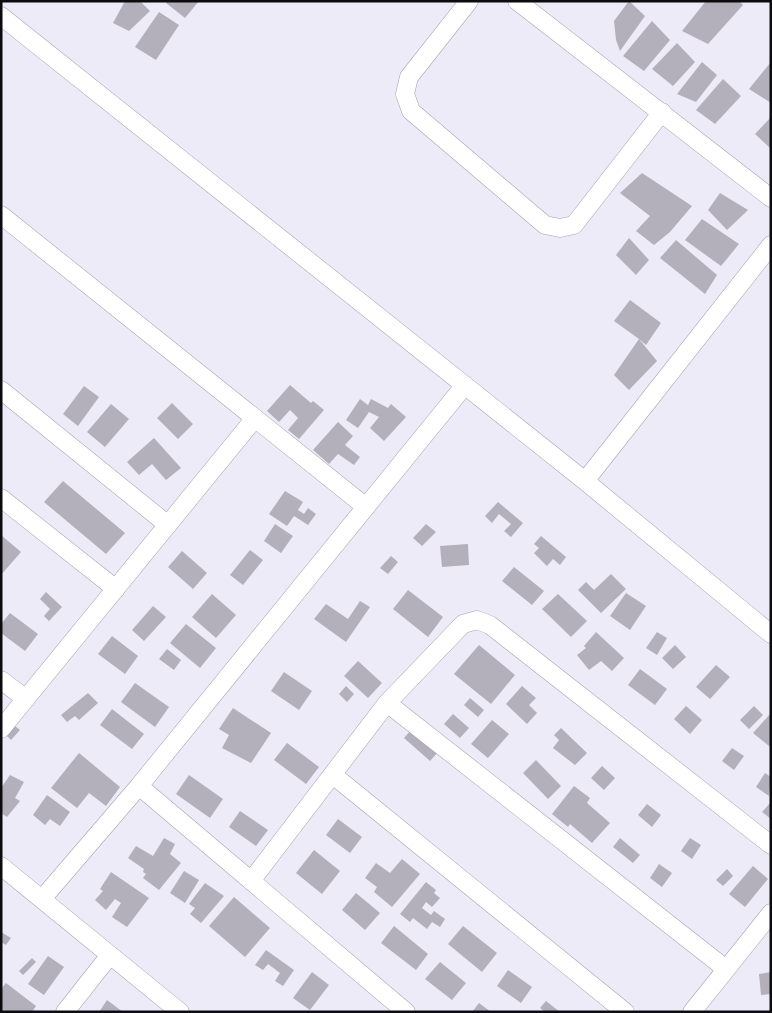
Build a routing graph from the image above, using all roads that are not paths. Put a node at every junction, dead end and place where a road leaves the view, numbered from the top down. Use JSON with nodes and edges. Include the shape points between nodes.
{"nodes":[{"id":1,"x":469,"y":1,"type":"edge"},
{"id":2,"x":517,"y":1,"type":"edge"},
{"id":3,"x":1,"y":16,"type":"edge"},
{"id":4,"x":662,"y":112,"type":"junction"},
{"id":5,"x":771,"y":198,"type":"edge"},
{"id":6,"x":1,"y":215,"type":"edge"},
{"id":7,"x":771,"y":246,"type":"edge"},
{"id":8,"x":465,"y":385,"type":"junction"},
{"id":9,"x":1,"y":390,"type":"edge"},
{"id":10,"x":255,"y":418,"type":"junction"},
{"id":11,"x":585,"y":480,"type":"junction"},
{"id":12,"x":1,"y":498,"type":"edge"},
{"id":13,"x":366,"y":507,"type":"junction"},
{"id":14,"x":168,"y":524,"type":"junction"},
{"id":15,"x":116,"y":589,"type":"junction"},
{"id":16,"x":771,"y":634,"type":"edge"},
{"id":17,"x":1,"y":680,"type":"edge"},
{"id":18,"x":26,"y":700,"type":"junction"},
{"id":19,"x":387,"y":703,"type":"junction"},
{"id":20,"x":1,"y":729,"type":"edge"},
{"id":21,"x":333,"y":774,"type":"junction"},
{"id":22,"x":139,"y":786,"type":"junction"},
{"id":23,"x":771,"y":845,"type":"edge"},
{"id":24,"x":1,"y":866,"type":"edge"},
{"id":25,"x":252,"y":881,"type":"junction"},
{"id":26,"x":42,"y":899,"type":"junction"},
{"id":27,"x":771,"y":913,"type":"edge"},
{"id":28,"x":110,"y":955,"type":"junction"},
{"id":29,"x":726,"y":969,"type":"junction"},
{"id":30,"x":65,"y":1012,"type":"edge"},
{"id":31,"x":180,"y":1012,"type":"edge"},
{"id":32,"x":406,"y":1012,"type":"edge"},
{"id":33,"x":625,"y":1012,"type":"edge"},
{"id":34,"x":692,"y":1012,"type":"edge"}],
"edges":[{"from":1,"to":4,"type":"street","via":[[409,77],[405,94],[411,111],[545,225],[560,228],[574,225]]},
{"from":2,"to":4,"type":"street"},
{"from":3,"to":8,"type":"street"},
{"from":4,"to":5,"type":"street"},
{"from":6,"to":10,"type":"street"},
{"from":7,"to":11,"type":"street"},
{"from":8,"to":11,"type":"street"},
{"from":8,"to":13,"type":"street"},
{"from":9,"to":14,"type":"street"},
{"from":10,"to":13,"type":"street"},
{"from":10,"to":14,"type":"street"},
{"from":11,"to":16,"type":"street"},
{"from":12,"to":15,"type":"street"},
{"from":13,"to":22,"type":"street"},
{"from":14,"to":15,"type":"street"},
{"from":15,"to":18,"type":"street"},
{"from":17,"to":18,"type":"street"},
{"from":18,"to":20,"type":"street"},
{"from":19,"to":21,"type":"street"},
{"from":19,"to":23,"type":"street","via":[[463,624],[477,620],[498,631]]},
{"from":19,"to":29,"type":"street"},
{"from":21,"to":25,"type":"street"},
{"from":21,"to":33,"type":"street"},
{"from":22,"to":25,"type":"street"},
{"from":22,"to":26,"type":"street"},
{"from":24,"to":26,"type":"street"},
{"from":25,"to":32,"type":"street"},
{"from":26,"to":28,"type":"street"},
{"from":27,"to":29,"type":"street"},
{"from":28,"to":30,"type":"street"},
{"from":28,"to":31,"type":"street"},
{"from":29,"to":34,"type":"street"}]}
